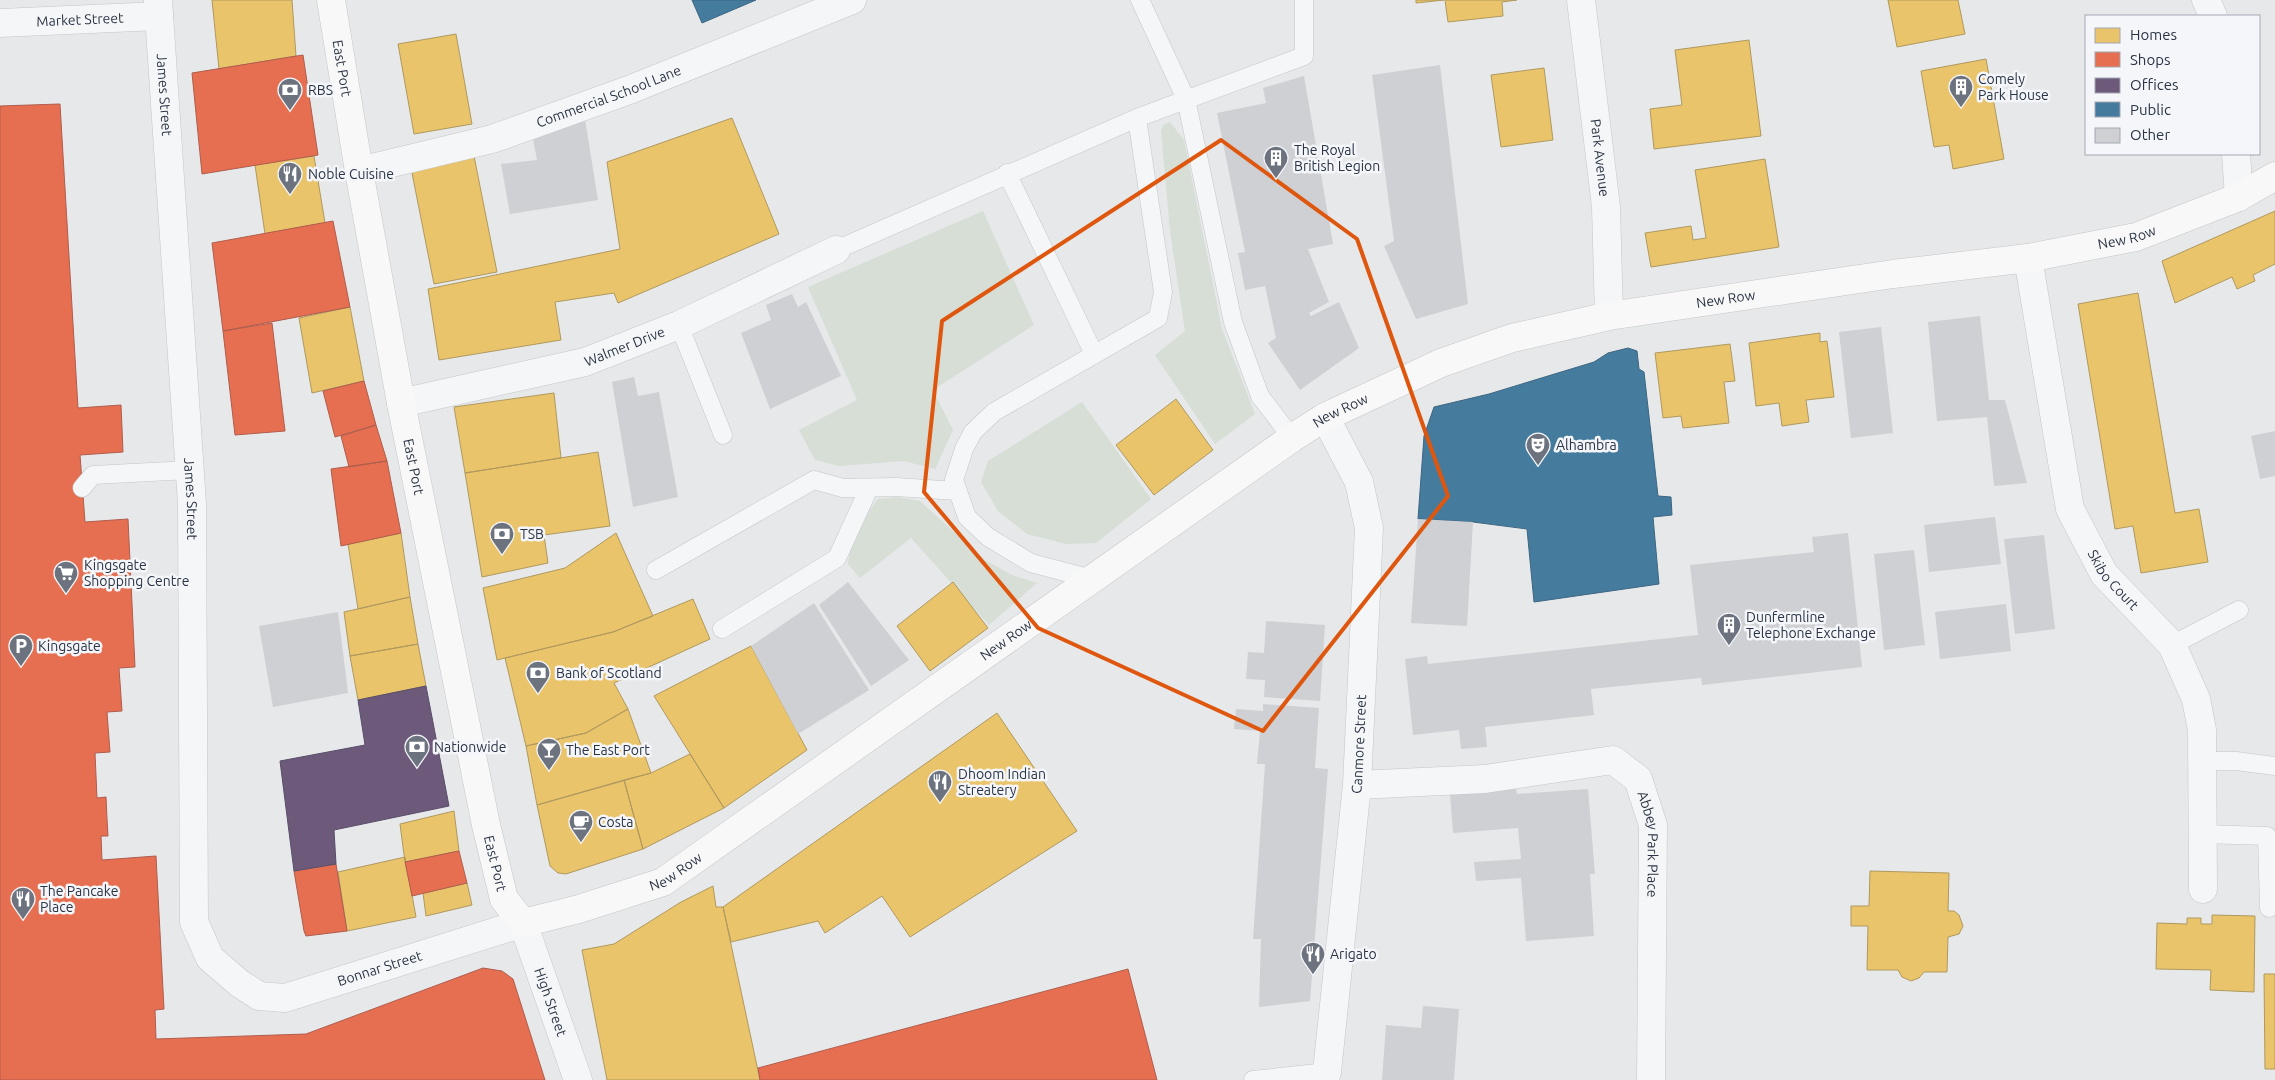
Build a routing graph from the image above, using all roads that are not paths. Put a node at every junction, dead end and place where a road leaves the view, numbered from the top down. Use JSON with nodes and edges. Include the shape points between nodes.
{"nodes":[{"id":1,"x":331,"y":0,"type":"edge"},
{"id":2,"x":852,"y":0,"type":"edge"},
{"id":3,"x":1140,"y":0,"type":"edge"},
{"id":4,"x":1304,"y":0,"type":"edge"},
{"id":5,"x":1581,"y":0,"type":"edge"},
{"id":6,"x":2206,"y":0,"type":"edge"},
{"id":7,"x":159,"y":8,"type":"edge"},
{"id":8,"x":2213,"y":15,"type":"edge"},
{"id":9,"x":0,"y":23,"type":"edge"},
{"id":10,"x":1186,"y":99,"type":"junction"},
{"id":11,"x":1137,"y":118,"type":"junction"},
{"id":12,"x":2236,"y":155,"type":"edge"},
{"id":13,"x":359,"y":171,"type":"junction"},
{"id":14,"x":1007,"y":173,"type":"junction"},
{"id":15,"x":2275,"y":176,"type":"edge"},
{"id":16,"x":2239,"y":197,"type":"junction"},
{"id":17,"x":836,"y":250,"type":"joint"},
{"id":18,"x":2028,"y":258,"type":"junction"},
{"id":19,"x":1609,"y":316,"type":"junction"},
{"id":20,"x":679,"y":325,"type":"junction"},
{"id":21,"x":1094,"y":354,"type":"junction"},
{"id":22,"x":401,"y":404,"type":"junction"},
{"id":23,"x":1325,"y":417,"type":"junction"},
{"id":24,"x":723,"y":435,"type":"dead end"},
{"id":25,"x":1292,"y":438,"type":"junction"},
{"id":26,"x":189,"y":470,"type":"junction"},
{"id":27,"x":82,"y":488,"type":"dead end"},
{"id":28,"x":869,"y":488,"type":"junction"},
{"id":29,"x":958,"y":491,"type":"junction"},
{"id":30,"x":656,"y":570,"type":"dead end"},
{"id":31,"x":1092,"y":579,"type":"junction"},
{"id":32,"x":2239,"y":610,"type":"dead end"},
{"id":33,"x":722,"y":629,"type":"dead end"},
{"id":34,"x":2172,"y":645,"type":"junction"},
{"id":35,"x":2202,"y":761,"type":"junction"},
{"id":36,"x":2275,"y":766,"type":"edge"},
{"id":37,"x":1357,"y":785,"type":"junction"},
{"id":38,"x":2202,"y":834,"type":"junction"},
{"id":39,"x":2202,"y":889,"type":"dead end"},
{"id":40,"x":2269,"y":908,"type":"dead end"},
{"id":41,"x":523,"y":923,"type":"junction"},
{"id":42,"x":239,"y":983,"type":"joint"},
{"id":43,"x":1326,"y":1076,"type":"edge"},
{"id":44,"x":578,"y":1080,"type":"edge"},
{"id":45,"x":1253,"y":1080,"type":"edge"},
{"id":46,"x":1651,"y":1080,"type":"edge"}],
"edges":[{"from":1,"to":13,"type":"street","name":"East Port"},
{"from":2,"to":13,"type":"street","name":"Commercial School Lane","via":[[630,90],[492,139]]},
{"from":3,"to":10,"type":"lane"},
{"from":4,"to":10,"type":"lane","via":[[1304,56]]},
{"from":5,"to":19,"type":"street","name":"Park Avenue","via":[[1606,207]]},
{"from":6,"to":8,"type":"street"},
{"from":7,"to":9,"type":"street","name":"Market Street"},
{"from":7,"to":26,"type":"street","name":"James Street"},
{"from":10,"to":11,"type":"lane"},
{"from":10,"to":25,"type":"lane","via":[[1234,322],[1260,396]]},
{"from":11,"to":14,"type":"lane"},
{"from":11,"to":21,"type":"lane","via":[[1163,292],[1158,318]]},
{"from":12,"to":16,"type":"street"},
{"from":13,"to":22,"type":"street","name":"East Port"},
{"from":14,"to":17,"type":"lane"},
{"from":14,"to":21,"type":"lane"},
{"from":15,"to":16,"type":"street","name":"New Row"},
{"from":16,"to":18,"type":"street","name":"New Row","via":[[2136,237]]},
{"from":17,"to":20,"type":"street","name":"Walmer Drive"},
{"from":18,"to":19,"type":"street","name":"New Row","via":[[1893,274]]},
{"from":18,"to":34,"type":"street","name":"Skibo Court","via":[[2070,509],[2104,574]]},
{"from":19,"to":23,"type":"street","name":"New Row","via":[[1512,338],[1450,360]]},
{"from":20,"to":22,"type":"street","name":"Walmer Drive","via":[[585,362]]},
{"from":20,"to":24,"type":"lane"},
{"from":21,"to":29,"type":"lane","via":[[994,412],[973,432],[954,480]]},
{"from":22,"to":41,"type":"street","name":"East Port","via":[[486,825],[504,899]]},
{"from":23,"to":25,"type":"street","name":"New Row"},
{"from":23,"to":37,"type":"street","name":"Canmore Street","via":[[1359,482],[1369,528]]},
{"from":25,"to":31,"type":"street","name":"New Row"},
{"from":26,"to":27,"type":"lane","via":[[93,475]]},
{"from":26,"to":42,"type":"street","name":"James Street","via":[[192,504],[194,922],[210,958]]},
{"from":28,"to":29,"type":"lane"},
{"from":28,"to":30,"type":"lane","via":[[843,488],[814,480]]},
{"from":28,"to":33,"type":"lane","via":[[837,558]]},
{"from":29,"to":31,"type":"lane","via":[[966,517],[988,537],[1031,563]]},
{"from":31,"to":41,"type":"street","name":"New Row","via":[[663,882],[579,910]]},
{"from":32,"to":34,"type":"lane"},
{"from":34,"to":35,"type":"street","name":"Skibo Court","via":[[2196,699],[2202,730]]},
{"from":35,"to":36,"type":"lane"},
{"from":35,"to":38,"type":"street","name":"Skibo Court"},
{"from":37,"to":43,"type":"street","name":"Canmore Street"},
{"from":37,"to":46,"type":"street","name":"Abbey Park Place","via":[[1485,779],[1613,760],[1638,779],[1653,825]]},
{"from":38,"to":39,"type":"street","name":"Skibo Court"},
{"from":38,"to":40,"type":"lane","via":[[2267,836]]},
{"from":41,"to":42,"type":"street","name":"Bonnar Street","via":[[285,998],[259,996]]},
{"from":41,"to":44,"type":"street","name":"High Street"},
{"from":43,"to":45,"type":"lane"}]}
